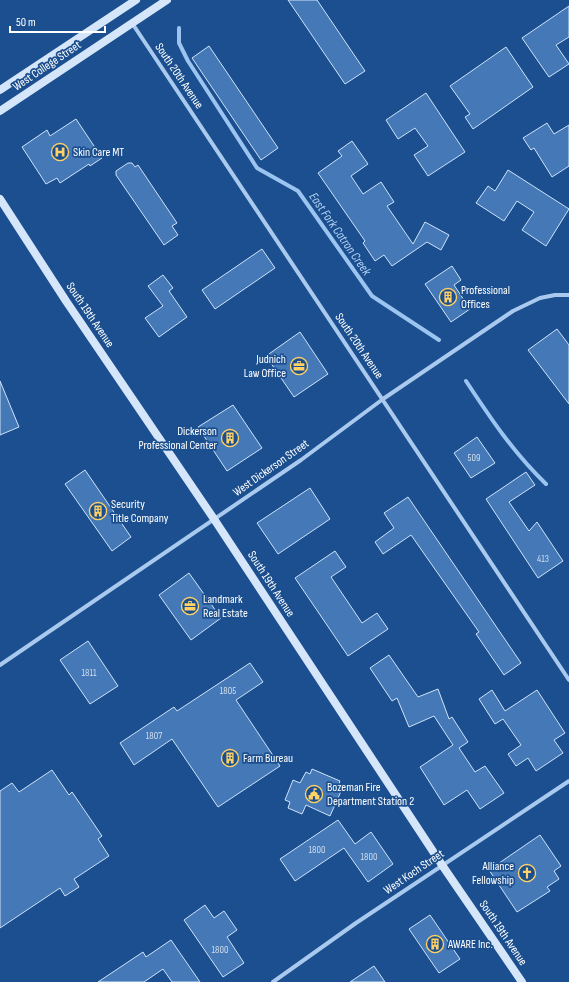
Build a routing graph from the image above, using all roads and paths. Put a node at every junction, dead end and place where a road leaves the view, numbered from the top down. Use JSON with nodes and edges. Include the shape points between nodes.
{"nodes":[{"id":1,"x":136,"y":0,"type":"edge"},
{"id":2,"x":167,"y":0,"type":"edge"},
{"id":3,"x":132,"y":23,"type":"junction"},
{"id":4,"x":0,"y":90,"type":"edge"},
{"id":5,"x":0,"y":112,"type":"edge"},
{"id":6,"x":0,"y":199,"type":"edge"},
{"id":7,"x":569,"y":295,"type":"edge"},
{"id":8,"x":383,"y":399,"type":"junction"},
{"id":9,"x":214,"y":519,"type":"junction"},
{"id":10,"x":0,"y":665,"type":"edge"},
{"id":11,"x":569,"y":680,"type":"edge"},
{"id":12,"x":569,"y":782,"type":"edge"},
{"id":13,"x":442,"y":865,"type":"junction"},
{"id":14,"x":273,"y":982,"type":"edge"},
{"id":15,"x":522,"y":982,"type":"edge"}],
"edges":[{"from":1,"to":4,"type":"main road","name":"West College Street"},
{"from":2,"to":3,"type":"main road","name":"West College Street"},
{"from":3,"to":5,"type":"main road","name":"West College Street"},
{"from":3,"to":8,"type":"street","name":"South 20th Avenue"},
{"from":6,"to":9,"type":"main road","name":"South 19th Avenue"},
{"from":7,"to":8,"type":"street","name":"West Dickerson Street","via":[[555,295],[528,303],[513,311]]},
{"from":8,"to":9,"type":"street","name":"West Dickerson Street","via":[[301,460]]},
{"from":8,"to":11,"type":"street","name":"South 20th Avenue"},
{"from":9,"to":10,"type":"street","name":"West Dickerson Street"},
{"from":9,"to":13,"type":"main road","name":"South 19th Avenue"},
{"from":12,"to":13,"type":"street","name":"West Koch Street"},
{"from":13,"to":14,"type":"street","name":"West Koch Street"},
{"from":13,"to":15,"type":"main road","name":"South 19th Avenue"}]}
